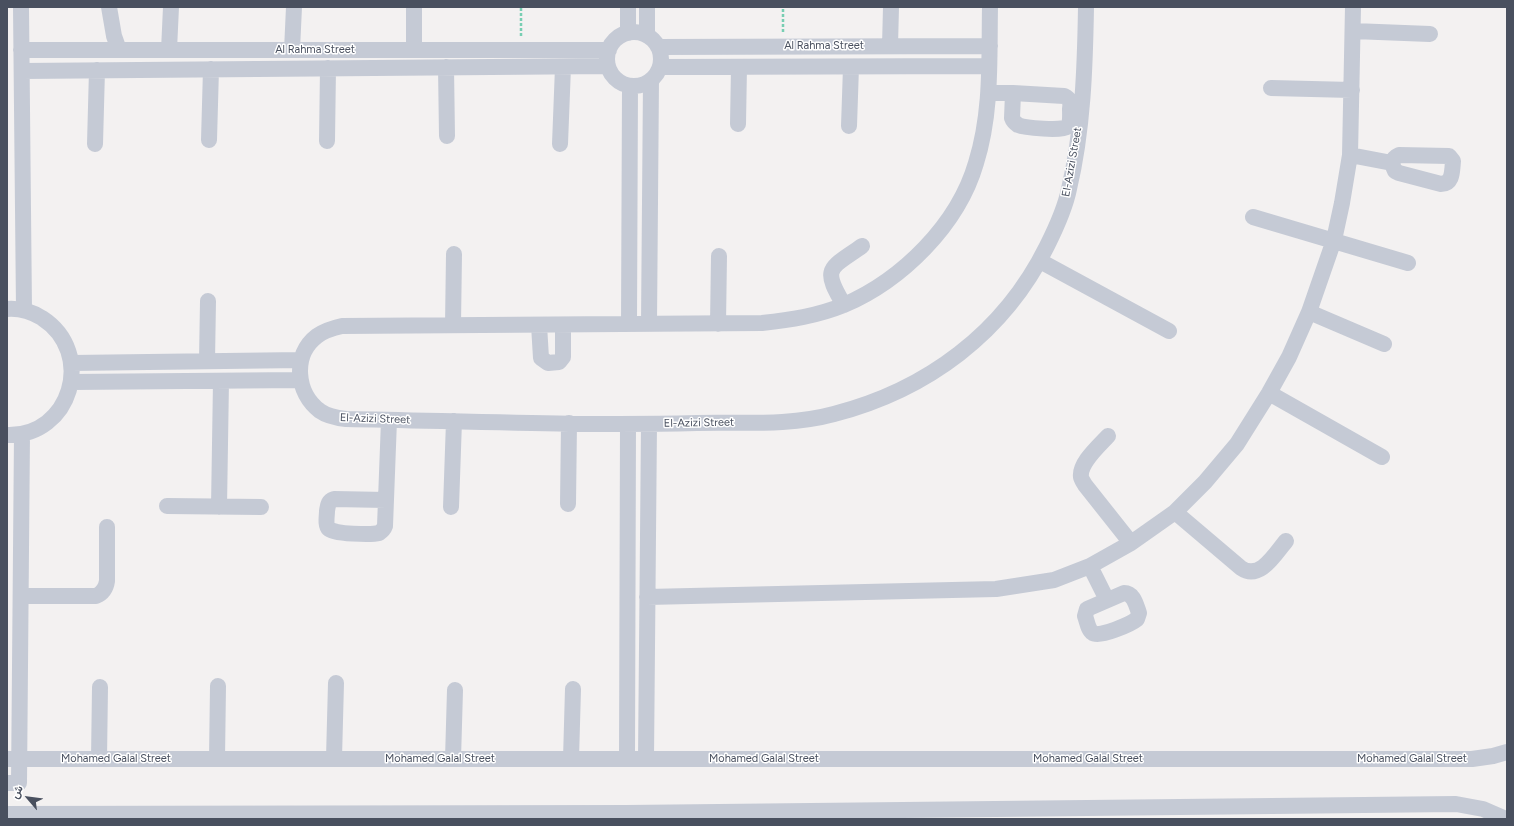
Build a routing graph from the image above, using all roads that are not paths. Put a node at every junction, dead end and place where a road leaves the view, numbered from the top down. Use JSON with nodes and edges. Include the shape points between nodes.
{"nodes":[{"id":1,"x":21,"y":7,"type":"edge"},
{"id":2,"x":109,"y":7,"type":"edge"},
{"id":3,"x":171,"y":7,"type":"edge"},
{"id":4,"x":294,"y":7,"type":"edge"},
{"id":5,"x":414,"y":7,"type":"edge"},
{"id":6,"x":628,"y":7,"type":"edge"},
{"id":7,"x":647,"y":7,"type":"edge"},
{"id":8,"x":890,"y":7,"type":"edge"},
{"id":9,"x":990,"y":7,"type":"edge"},
{"id":10,"x":1086,"y":7,"type":"edge"},
{"id":11,"x":1353,"y":7,"type":"edge"},
{"id":12,"x":1353,"y":32,"type":"junction"},
{"id":13,"x":628,"y":33,"type":"junction"},
{"id":14,"x":1430,"y":34,"type":"dead end"},
{"id":15,"x":652,"y":41,"type":"junction"},
{"id":16,"x":890,"y":46,"type":"junction"},
{"id":17,"x":990,"y":46,"type":"junction"},
{"id":18,"x":414,"y":49,"type":"junction"},
{"id":19,"x":21,"y":50,"type":"junction"},
{"id":20,"x":119,"y":50,"type":"junction"},
{"id":21,"x":169,"y":50,"type":"junction"},
{"id":22,"x":292,"y":50,"type":"junction"},
{"id":23,"x":609,"y":50,"type":"junction"},
{"id":24,"x":608,"y":66,"type":"junction"},
{"id":25,"x":850,"y":66,"type":"junction"},
{"id":26,"x":989,"y":66,"type":"junction"},
{"id":27,"x":446,"y":67,"type":"junction"},
{"id":28,"x":563,"y":67,"type":"junction"},
{"id":29,"x":660,"y":67,"type":"junction"},
{"id":30,"x":739,"y":67,"type":"junction"},
{"id":31,"x":328,"y":68,"type":"junction"},
{"id":32,"x":211,"y":69,"type":"junction"},
{"id":33,"x":97,"y":70,"type":"junction"},
{"id":34,"x":22,"y":71,"type":"junction"},
{"id":35,"x":651,"y":80,"type":"junction"},
{"id":36,"x":630,"y":86,"type":"junction"},
{"id":37,"x":1271,"y":88,"type":"dead end"},
{"id":38,"x":1352,"y":90,"type":"junction"},
{"id":39,"x":989,"y":93,"type":"junction"},
{"id":40,"x":1013,"y":93,"type":"dead end"},
{"id":41,"x":738,"y":124,"type":"dead end"},
{"id":42,"x":849,"y":126,"type":"dead end"},
{"id":43,"x":447,"y":136,"type":"dead end"},
{"id":44,"x":209,"y":140,"type":"dead end"},
{"id":45,"x":327,"y":141,"type":"dead end"},
{"id":46,"x":95,"y":144,"type":"dead end"},
{"id":47,"x":560,"y":144,"type":"dead end"},
{"id":48,"x":1350,"y":155,"type":"junction"},
{"id":49,"x":1392,"y":163,"type":"dead end"},
{"id":50,"x":1253,"y":217,"type":"dead end"},
{"id":51,"x":1334,"y":240,"type":"junction"},
{"id":52,"x":862,"y":246,"type":"dead end"},
{"id":53,"x":454,"y":254,"type":"dead end"},
{"id":54,"x":719,"y":256,"type":"dead end"},
{"id":55,"x":1040,"y":261,"type":"junction"},
{"id":56,"x":1408,"y":263,"type":"dead end"},
{"id":57,"x":208,"y":301,"type":"dead end"},
{"id":58,"x":844,"y":305,"type":"junction"},
{"id":59,"x":7,"y":309,"type":"edge"},
{"id":60,"x":24,"y":310,"type":"junction"},
{"id":61,"x":1309,"y":312,"type":"junction"},
{"id":62,"x":629,"y":324,"type":"junction"},
{"id":63,"x":649,"y":324,"type":"junction"},
{"id":64,"x":718,"y":324,"type":"junction"},
{"id":65,"x":453,"y":325,"type":"junction"},
{"id":66,"x":539,"y":325,"type":"junction"},
{"id":67,"x":563,"y":325,"type":"junction"},
{"id":68,"x":1169,"y":331,"type":"dead end"},
{"id":69,"x":1384,"y":344,"type":"dead end"},
{"id":70,"x":301,"y":360,"type":"junction"},
{"id":71,"x":207,"y":361,"type":"junction"},
{"id":72,"x":72,"y":363,"type":"junction"},
{"id":73,"x":221,"y":380,"type":"junction"},
{"id":74,"x":300,"y":380,"type":"junction"},
{"id":75,"x":72,"y":382,"type":"junction"},
{"id":76,"x":1270,"y":393,"type":"junction"},
{"id":77,"x":389,"y":420,"type":"junction"},
{"id":78,"x":454,"y":421,"type":"junction"},
{"id":79,"x":569,"y":423,"type":"junction"},
{"id":80,"x":628,"y":424,"type":"junction"},
{"id":81,"x":649,"y":424,"type":"junction"},
{"id":82,"x":14,"y":434,"type":"edge"},
{"id":83,"x":1108,"y":436,"type":"dead end"},
{"id":84,"x":1382,"y":457,"type":"dead end"},
{"id":85,"x":386,"y":500,"type":"dead end"},
{"id":86,"x":568,"y":504,"type":"dead end"},
{"id":87,"x":167,"y":506,"type":"dead end"},
{"id":88,"x":219,"y":506,"type":"junction"},
{"id":89,"x":261,"y":507,"type":"dead end"},
{"id":90,"x":451,"y":507,"type":"dead end"},
{"id":91,"x":1175,"y":512,"type":"junction"},
{"id":92,"x":107,"y":527,"type":"dead end"},
{"id":93,"x":1286,"y":541,"type":"dead end"},
{"id":94,"x":1131,"y":543,"type":"junction"},
{"id":95,"x":1090,"y":566,"type":"junction"},
{"id":96,"x":21,"y":596,"type":"junction"},
{"id":97,"x":647,"y":597,"type":"junction"},
{"id":98,"x":1107,"y":600,"type":"dead end"},
{"id":99,"x":336,"y":683,"type":"dead end"},
{"id":100,"x":218,"y":686,"type":"dead end"},
{"id":101,"x":100,"y":687,"type":"dead end"},
{"id":102,"x":573,"y":689,"type":"dead end"},
{"id":103,"x":455,"y":690,"type":"dead end"},
{"id":104,"x":1507,"y":752,"type":"edge"},
{"id":105,"x":217,"y":758,"type":"junction"},
{"id":106,"x":334,"y":758,"type":"junction"},
{"id":107,"x":453,"y":758,"type":"junction"},
{"id":108,"x":13,"y":759,"type":"edge"},
{"id":109,"x":100,"y":759,"type":"junction"},
{"id":110,"x":571,"y":759,"type":"junction"},
{"id":111,"x":628,"y":759,"type":"junction"},
{"id":112,"x":646,"y":759,"type":"junction"},
{"id":113,"x":7,"y":783,"type":"edge"},
{"id":114,"x":7,"y":814,"type":"edge"},
{"id":115,"x":626,"y":816,"type":"edge"},
{"id":116,"x":1506,"y":819,"type":"edge"}],
"edges":[{"from":1,"to":19,"type":"street"},
{"from":2,"to":20,"type":"street"},
{"from":3,"to":21,"type":"street"},
{"from":4,"to":22,"type":"street"},
{"from":5,"to":18,"type":"street"},
{"from":6,"to":13,"type":"street"},
{"from":7,"to":15,"type":"street"},
{"from":8,"to":16,"type":"street"},
{"from":9,"to":17,"type":"street","name":"El-Azizi Street"},
{"from":10,"to":55,"type":"street","name":"El-Azizi Street","via":[[1084,78],[1069,191],[1057,227]]},
{"from":11,"to":12,"type":"street"},
{"from":12,"to":14,"type":"street"},
{"from":12,"to":38,"type":"street"},
{"from":13,"to":15,"type":"street","via":[[638,33]]},
{"from":13,"to":23,"type":"street","via":[[620,36]]},
{"from":15,"to":16,"type":"street","name":"Al Rahma Street","via":[[783,46]]},
{"from":15,"to":29,"type":"street","via":[[661,60]]},
{"from":16,"to":17,"type":"street","name":"Al Rahma Street"},
{"from":17,"to":26,"type":"street","name":"El-Azizi Street"},
{"from":18,"to":22,"type":"street","name":"Al Rahma Street"},
{"from":18,"to":23,"type":"street","name":"Al Rahma Street"},
{"from":19,"to":20,"type":"street","name":"Al Rahma Street"},
{"from":19,"to":34,"type":"street"},
{"from":20,"to":21,"type":"street","name":"Al Rahma Street"},
{"from":21,"to":22,"type":"street","name":"Al Rahma Street"},
{"from":23,"to":24,"type":"street"},
{"from":24,"to":28,"type":"street","name":"Al Rahma Street"},
{"from":24,"to":36,"type":"street","via":[[616,80]]},
{"from":25,"to":26,"type":"street","name":"Al Rahma Street"},
{"from":25,"to":30,"type":"street","name":"Al Rahma Street"},
{"from":25,"to":42,"type":"street"},
{"from":26,"to":39,"type":"street","name":"El-Azizi Street"},
{"from":27,"to":28,"type":"street","name":"Al Rahma Street"},
{"from":27,"to":31,"type":"street","name":"Al Rahma Street"},
{"from":27,"to":43,"type":"street"},
{"from":28,"to":47,"type":"street"},
{"from":29,"to":30,"type":"street","name":"Al Rahma Street"},
{"from":29,"to":35,"type":"street"},
{"from":30,"to":41,"type":"street"},
{"from":31,"to":32,"type":"street","name":"Al Rahma Street"},
{"from":31,"to":45,"type":"street"},
{"from":32,"to":33,"type":"street","name":"Al Rahma Street"},
{"from":32,"to":44,"type":"street"},
{"from":33,"to":34,"type":"street","name":"Al Rahma Street"},
{"from":33,"to":46,"type":"street"},
{"from":34,"to":60,"type":"street"},
{"from":35,"to":36,"type":"street"},
{"from":35,"to":63,"type":"street"},
{"from":36,"to":62,"type":"street"},
{"from":37,"to":38,"type":"street"},
{"from":38,"to":48,"type":"street"},
{"from":39,"to":40,"type":"street"},
{"from":39,"to":58,"type":"street","name":"El-Azizi Street","via":[[976,164],[951,215],[934,238],[899,272],[870,292]]},
{"from":48,"to":49,"type":"street"},
{"from":48,"to":51,"type":"street"},
{"from":50,"to":51,"type":"street"},
{"from":51,"to":56,"type":"street"},
{"from":51,"to":61,"type":"street"},
{"from":52,"to":58,"type":"street","via":[[834,266],[831,272],[833,287]]},
{"from":53,"to":65,"type":"street"},
{"from":54,"to":64,"type":"street"},
{"from":55,"to":68,"type":"street"},
{"from":55,"to":81,"type":"street","name":"El-Azizi Street","via":[[1019,293],[995,322],[967,348],[936,371],[875,402],[831,415],[794,421]]},
{"from":57,"to":71,"type":"street"},
{"from":58,"to":64,"type":"street","name":"El-Azizi Street","via":[[790,320]]},
{"from":59,"to":60,"type":"street"},
{"from":60,"to":72,"type":"street","via":[[38,315],[61,335]]},
{"from":61,"to":69,"type":"street"},
{"from":61,"to":76,"type":"street"},
{"from":62,"to":63,"type":"street","name":"El-Azizi Street"},
{"from":62,"to":67,"type":"street","name":"El-Azizi Street"},
{"from":63,"to":64,"type":"street","name":"El-Azizi Street"},
{"from":65,"to":66,"type":"street","name":"El-Azizi Street"},
{"from":65,"to":70,"type":"street","name":"El-Azizi Street","via":[[342,326],[328,329],[316,336]]},
{"from":66,"to":67,"type":"street","name":"El-Azizi Street"},
{"from":66,"to":67,"type":"street","via":[[541,358],[548,363],[559,362],[563,357]]},
{"from":70,"to":71,"type":"street"},
{"from":70,"to":74,"type":"street","name":"El-Azizi Street"},
{"from":71,"to":72,"type":"street"},
{"from":72,"to":75,"type":"street"},
{"from":73,"to":74,"type":"street"},
{"from":73,"to":75,"type":"street"},
{"from":73,"to":88,"type":"street"},
{"from":74,"to":77,"type":"street","name":"El-Azizi Street","via":[[311,403],[321,412],[346,419]]},
{"from":75,"to":82,"type":"street","via":[[66,400],[55,416],[40,427]]},
{"from":76,"to":84,"type":"street"},
{"from":76,"to":91,"type":"street","via":[[1237,444]]},
{"from":77,"to":78,"type":"street","name":"El-Azizi Street"},
{"from":77,"to":85,"type":"street"},
{"from":78,"to":79,"type":"street","name":"El-Azizi Street"},
{"from":78,"to":90,"type":"street"},
{"from":79,"to":80,"type":"street","name":"El-Azizi Street"},
{"from":79,"to":86,"type":"street"},
{"from":80,"to":81,"type":"street","name":"El-Azizi Street"},
{"from":80,"to":111,"type":"street"},
{"from":81,"to":97,"type":"street"},
{"from":82,"to":96,"type":"street"},
{"from":83,"to":94,"type":"street","via":[[1085,461],[1081,477]]},
{"from":87,"to":88,"type":"street"},
{"from":88,"to":89,"type":"street"},
{"from":91,"to":93,"type":"street","via":[[1240,568],[1249,572],[1263,567]]},
{"from":91,"to":94,"type":"street"},
{"from":92,"to":96,"type":"street","via":[[107,581],[101,594]]},
{"from":94,"to":95,"type":"street"},
{"from":95,"to":97,"type":"street","via":[[1054,580],[996,589]]},
{"from":95,"to":98,"type":"street"},
{"from":96,"to":108,"type":"street"},
{"from":97,"to":112,"type":"street"},
{"from":99,"to":106,"type":"street"},
{"from":100,"to":105,"type":"street"},
{"from":101,"to":109,"type":"street"},
{"from":102,"to":110,"type":"street"},
{"from":103,"to":107,"type":"street"},
{"from":104,"to":112,"type":"street","name":"Mohamed Galal Street","via":[[1472,759]]},
{"from":105,"to":106,"type":"street","name":"Mohamed Galal Street"},
{"from":105,"to":109,"type":"street","name":"Mohamed Galal Street"},
{"from":106,"to":107,"type":"street","name":"Mohamed Galal Street"},
{"from":107,"to":110,"type":"street","name":"Mohamed Galal Street"},
{"from":108,"to":109,"type":"street","name":"Mohamed Galal Street"},
{"from":108,"to":113,"type":"street","via":[[20,783]]},
{"from":110,"to":111,"type":"street","name":"Mohamed Galal Street"},
{"from":111,"to":112,"type":"street","name":"Mohamed Galal Street"},
{"from":114,"to":115,"type":"street"},
{"from":115,"to":116,"type":"street","via":[[1456,804],[1483,809]]}]}
